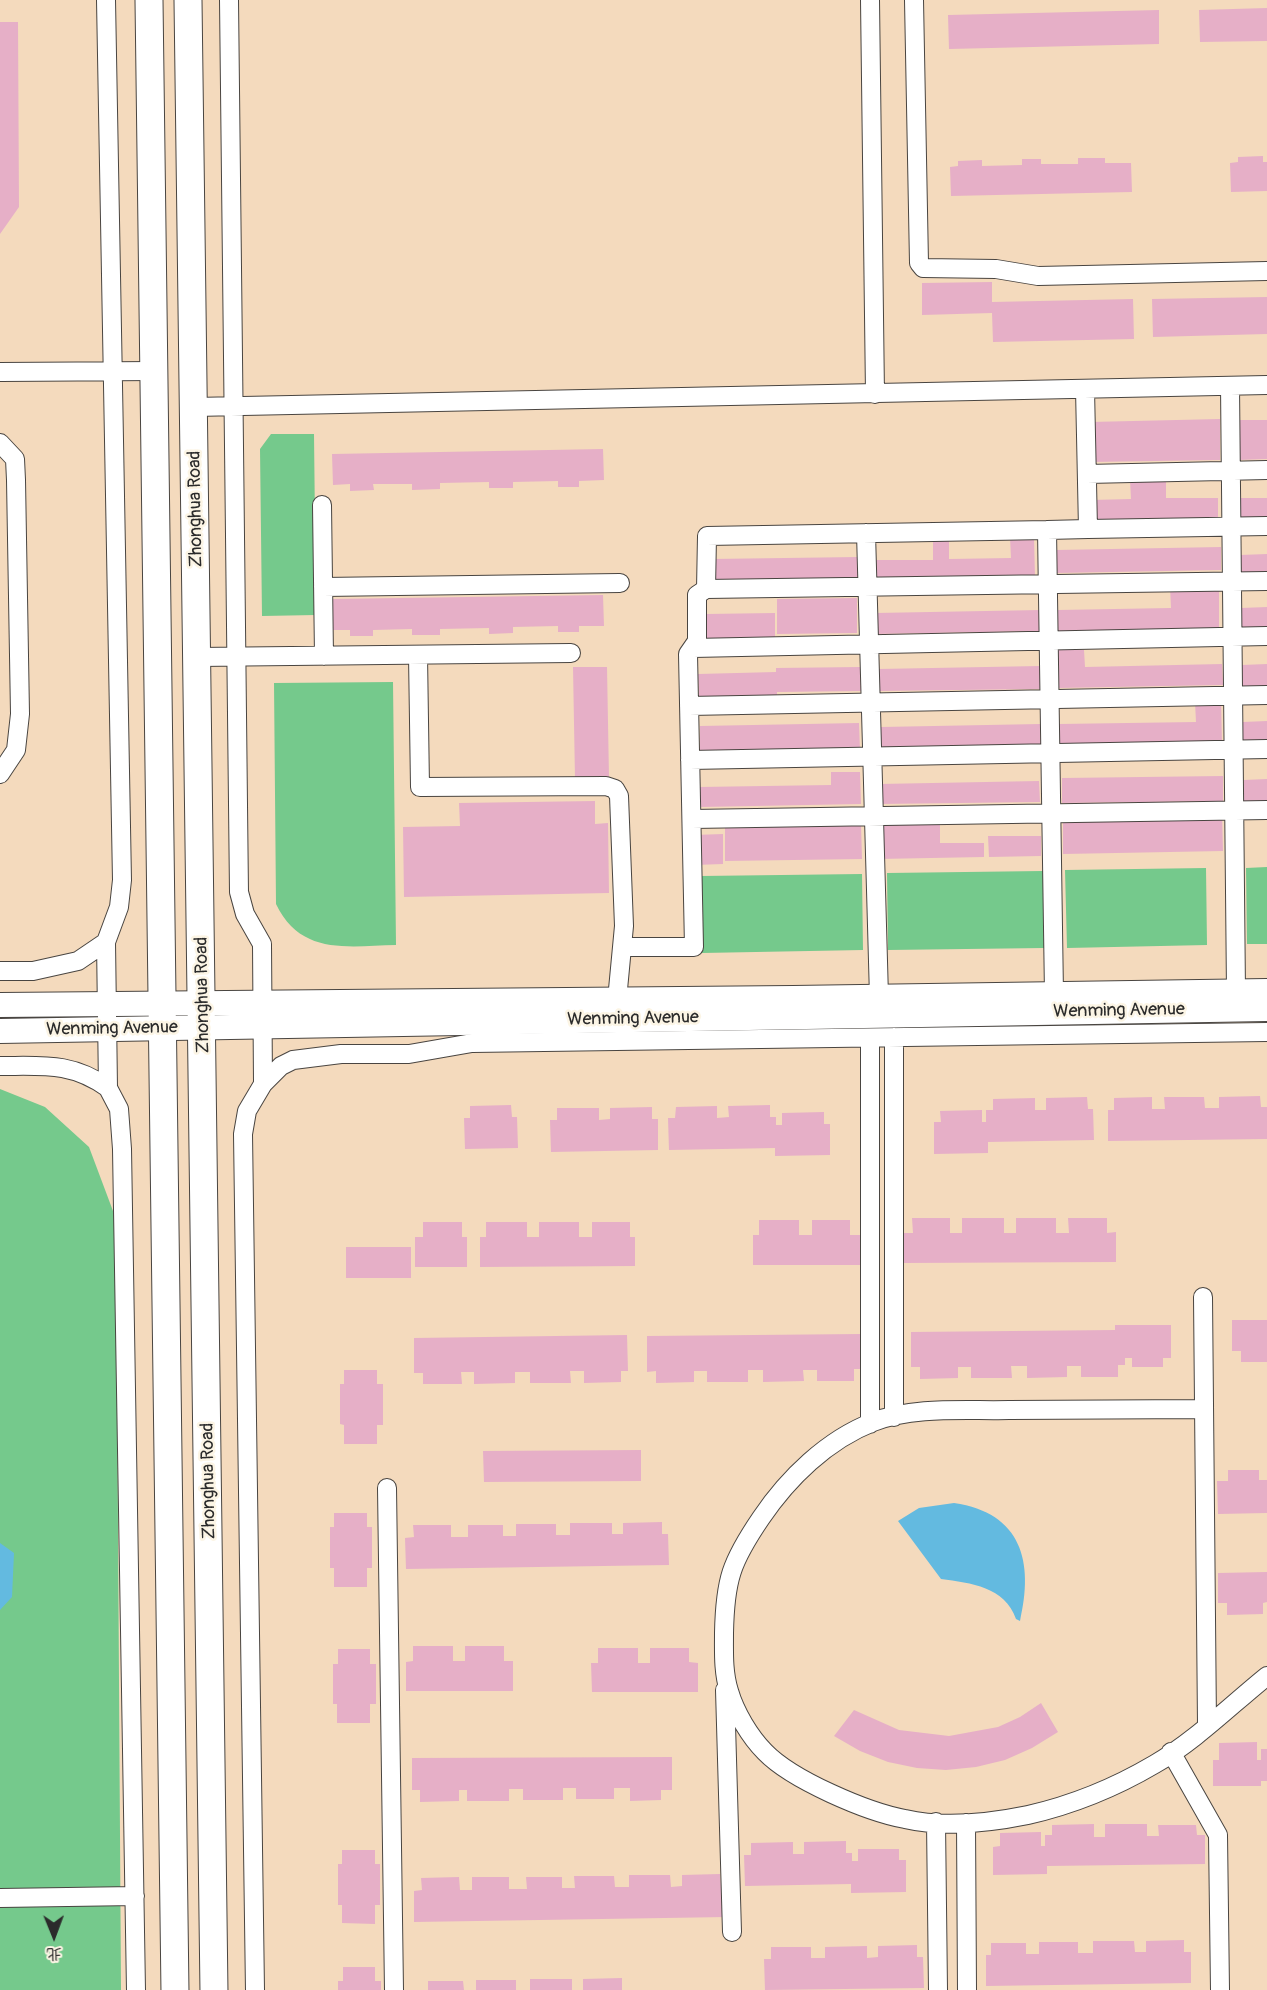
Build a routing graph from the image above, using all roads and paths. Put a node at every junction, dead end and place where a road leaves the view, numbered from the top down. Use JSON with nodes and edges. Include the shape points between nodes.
{"nodes":[{"id":1,"x":106,"y":0,"type":"edge"},
{"id":2,"x":149,"y":0,"type":"edge"},
{"id":3,"x":188,"y":0,"type":"edge"},
{"id":4,"x":228,"y":0,"type":"edge"},
{"id":5,"x":870,"y":0,"type":"edge"},
{"id":6,"x":914,"y":0,"type":"edge"},
{"id":7,"x":1267,"y":272,"type":"edge"},
{"id":8,"x":113,"y":371,"type":"junction"},
{"id":9,"x":155,"y":371,"type":"junction"},
{"id":10,"x":0,"y":372,"type":"edge"},
{"id":11,"x":1267,"y":385,"type":"edge"},
{"id":12,"x":1230,"y":386,"type":"junction"},
{"id":13,"x":1085,"y":389,"type":"junction"},
{"id":14,"x":875,"y":394,"type":"junction"},
{"id":15,"x":194,"y":407,"type":"junction"},
{"id":16,"x":233,"y":407,"type":"junction"},
{"id":17,"x":0,"y":443,"type":"edge"},
{"id":18,"x":1267,"y":470,"type":"edge"},
{"id":19,"x":1231,"y":471,"type":"junction"},
{"id":20,"x":1087,"y":474,"type":"junction"},
{"id":21,"x":322,"y":505,"type":"dead end"},
{"id":22,"x":1267,"y":526,"type":"edge"},
{"id":23,"x":1232,"y":527,"type":"junction"},
{"id":24,"x":1088,"y":529,"type":"junction"},
{"id":25,"x":1047,"y":530,"type":"junction"},
{"id":26,"x":866,"y":533,"type":"junction"},
{"id":27,"x":1232,"y":581,"type":"junction"},
{"id":28,"x":1267,"y":581,"type":"edge"},
{"id":29,"x":620,"y":583,"type":"dead end"},
{"id":30,"x":1048,"y":584,"type":"junction"},
{"id":31,"x":323,"y":587,"type":"junction"},
{"id":32,"x":867,"y":587,"type":"junction"},
{"id":33,"x":706,"y":589,"type":"junction"},
{"id":34,"x":1267,"y":636,"type":"edge"},
{"id":35,"x":1233,"y":637,"type":"junction"},
{"id":36,"x":1049,"y":641,"type":"junction"},
{"id":37,"x":869,"y":644,"type":"junction"},
{"id":38,"x":693,"y":648,"type":"junction"},
{"id":39,"x":571,"y":653,"type":"dead end"},
{"id":40,"x":418,"y":655,"type":"junction"},
{"id":41,"x":324,"y":656,"type":"junction"},
{"id":42,"x":198,"y":657,"type":"junction"},
{"id":43,"x":236,"y":657,"type":"junction"},
{"id":44,"x":1267,"y":695,"type":"edge"},
{"id":45,"x":1233,"y":696,"type":"junction"},
{"id":46,"x":1050,"y":699,"type":"junction"},
{"id":47,"x":871,"y":702,"type":"junction"},
{"id":48,"x":689,"y":706,"type":"junction"},
{"id":49,"x":1267,"y":749,"type":"edge"},
{"id":50,"x":1234,"y":750,"type":"junction"},
{"id":51,"x":1051,"y":753,"type":"junction"},
{"id":52,"x":872,"y":756,"type":"junction"},
{"id":53,"x":690,"y":760,"type":"junction"},
{"id":54,"x":0,"y":774,"type":"edge"},
{"id":55,"x":1234,"y":810,"type":"junction"},
{"id":56,"x":1267,"y":810,"type":"edge"},
{"id":57,"x":1052,"y":813,"type":"junction"},
{"id":58,"x":874,"y":816,"type":"junction"},
{"id":59,"x":692,"y":819,"type":"junction"},
{"id":60,"x":106,"y":942,"type":"junction"},
{"id":61,"x":622,"y":947,"type":"junction"},
{"id":62,"x":0,"y":971,"type":"edge"},
{"id":63,"x":1236,"y":991,"type":"junction"},
{"id":64,"x":1267,"y":991,"type":"edge"},
{"id":65,"x":1054,"y":994,"type":"junction"},
{"id":66,"x":879,"y":997,"type":"junction"},
{"id":67,"x":617,"y":1000,"type":"junction"},
{"id":68,"x":263,"y":1002,"type":"junction"},
{"id":69,"x":107,"y":1004,"type":"junction"},
{"id":70,"x":0,"y":1005,"type":"edge"},
{"id":71,"x":1267,"y":1009,"type":"edge"},
{"id":72,"x":203,"y":1015,"type":"junction"},
{"id":73,"x":164,"y":1016,"type":"junction"},
{"id":74,"x":263,"y":1026,"type":"junction"},
{"id":75,"x":107,"y":1029,"type":"junction"},
{"id":76,"x":0,"y":1031,"type":"edge"},
{"id":77,"x":1267,"y":1032,"type":"edge"},
{"id":78,"x":894,"y":1037,"type":"junction"},
{"id":79,"x":870,"y":1038,"type":"junction"},
{"id":80,"x":0,"y":1066,"type":"edge"},
{"id":81,"x":263,"y":1084,"type":"junction"},
{"id":82,"x":108,"y":1088,"type":"junction"},
{"id":83,"x":1203,"y":1297,"type":"dead end"},
{"id":84,"x":1204,"y":1409,"type":"junction"},
{"id":85,"x":894,"y":1417,"type":"junction"},
{"id":86,"x":870,"y":1424,"type":"junction"},
{"id":87,"x":387,"y":1488,"type":"dead end"},
{"id":88,"x":724,"y":1661,"type":"junction"},
{"id":89,"x":1267,"y":1676,"type":"edge"},
{"id":90,"x":1207,"y":1725,"type":"junction"},
{"id":91,"x":1171,"y":1752,"type":"junction"},
{"id":92,"x":936,"y":1822,"type":"junction"},
{"id":93,"x":966,"y":1823,"type":"junction"},
{"id":94,"x":135,"y":1896,"type":"junction"},
{"id":95,"x":0,"y":1898,"type":"edge"},
{"id":96,"x":732,"y":1932,"type":"dead end"},
{"id":97,"x":136,"y":1990,"type":"edge"},
{"id":98,"x":175,"y":1990,"type":"edge"},
{"id":99,"x":214,"y":1990,"type":"edge"},
{"id":100,"x":255,"y":1990,"type":"edge"},
{"id":101,"x":394,"y":1990,"type":"edge"},
{"id":102,"x":938,"y":1990,"type":"edge"},
{"id":103,"x":967,"y":1990,"type":"edge"},
{"id":104,"x":1220,"y":1990,"type":"edge"}],
"edges":[{"from":1,"to":8,"type":"street"},
{"from":2,"to":9,"type":"highway"},
{"from":3,"to":15,"type":"highway","name":"Zhonghua Road"},
{"from":4,"to":16,"type":"street"},
{"from":5,"to":14,"type":"street"},
{"from":6,"to":7,"type":"street","via":[[919,263],[923,268],[996,269],[1038,276]]},
{"from":8,"to":9,"type":"street"},
{"from":8,"to":10,"type":"street"},
{"from":8,"to":60,"type":"street","via":[[122,880],[119,907]]},
{"from":9,"to":73,"type":"highway"},
{"from":11,"to":12,"type":"street"},
{"from":12,"to":13,"type":"street"},
{"from":12,"to":19,"type":"street"},
{"from":13,"to":14,"type":"street"},
{"from":13,"to":20,"type":"street"},
{"from":14,"to":16,"type":"street"},
{"from":15,"to":16,"type":"street"},
{"from":15,"to":42,"type":"highway","name":"Zhonghua Road"},
{"from":16,"to":43,"type":"street"},
{"from":17,"to":54,"type":"street","via":[[15,459],[20,714],[16,750]]},
{"from":18,"to":19,"type":"street"},
{"from":19,"to":20,"type":"street"},
{"from":19,"to":23,"type":"street"},
{"from":20,"to":24,"type":"street"},
{"from":21,"to":31,"type":"street"},
{"from":22,"to":23,"type":"street"},
{"from":23,"to":24,"type":"street"},
{"from":23,"to":27,"type":"street"},
{"from":24,"to":25,"type":"street"},
{"from":25,"to":26,"type":"street"},
{"from":25,"to":30,"type":"street"},
{"from":26,"to":32,"type":"street"},
{"from":26,"to":33,"type":"street","via":[[707,536]]},
{"from":27,"to":28,"type":"street"},
{"from":27,"to":30,"type":"street"},
{"from":27,"to":35,"type":"street"},
{"from":29,"to":31,"type":"street"},
{"from":30,"to":32,"type":"street"},
{"from":30,"to":36,"type":"street"},
{"from":31,"to":41,"type":"street"},
{"from":32,"to":33,"type":"street"},
{"from":32,"to":37,"type":"street"},
{"from":33,"to":38,"type":"street","via":[[697,595],[697,641]]},
{"from":34,"to":35,"type":"street"},
{"from":35,"to":36,"type":"street"},
{"from":35,"to":45,"type":"street"},
{"from":36,"to":37,"type":"street"},
{"from":36,"to":46,"type":"street"},
{"from":37,"to":38,"type":"street"},
{"from":37,"to":47,"type":"street"},
{"from":38,"to":48,"type":"street","via":[[688,654]]},
{"from":39,"to":40,"type":"street"},
{"from":40,"to":41,"type":"street"},
{"from":40,"to":61,"type":"street","via":[[420,786],[615,789],[619,796]]},
{"from":41,"to":43,"type":"street"},
{"from":42,"to":43,"type":"street"},
{"from":42,"to":72,"type":"highway","name":"Zhonghua Road"},
{"from":43,"to":68,"type":"street","via":[[239,892],[244,914],[262,944]]},
{"from":44,"to":45,"type":"street"},
{"from":45,"to":46,"type":"street"},
{"from":45,"to":50,"type":"street"},
{"from":46,"to":47,"type":"street"},
{"from":46,"to":51,"type":"street"},
{"from":47,"to":48,"type":"street"},
{"from":47,"to":52,"type":"street"},
{"from":48,"to":53,"type":"street"},
{"from":49,"to":50,"type":"street"},
{"from":50,"to":51,"type":"street"},
{"from":50,"to":55,"type":"street"},
{"from":51,"to":52,"type":"street"},
{"from":51,"to":57,"type":"street"},
{"from":52,"to":53,"type":"street"},
{"from":52,"to":58,"type":"street"},
{"from":53,"to":59,"type":"street"},
{"from":55,"to":56,"type":"street"},
{"from":55,"to":57,"type":"street"},
{"from":55,"to":63,"type":"street"},
{"from":57,"to":58,"type":"street"},
{"from":57,"to":65,"type":"street"},
{"from":58,"to":59,"type":"street"},
{"from":58,"to":66,"type":"street"},
{"from":59,"to":61,"type":"street","via":[[694,946]]},
{"from":60,"to":62,"type":"street","via":[[78,961],[33,971]]},
{"from":60,"to":69,"type":"street"},
{"from":61,"to":67,"type":"street"},
{"from":63,"to":64,"type":"main road","name":"Wenming Avenue"},
{"from":63,"to":65,"type":"main road","name":"Wenming Avenue"},
{"from":65,"to":66,"type":"main road","name":"Wenming Avenue"},
{"from":66,"to":67,"type":"main road","name":"Wenming Avenue"},
{"from":67,"to":68,"type":"main road","name":"Wenming Avenue"},
{"from":68,"to":72,"type":"main road","name":"Wenming Avenue"},
{"from":68,"to":74,"type":"street"},
{"from":69,"to":70,"type":"main road","name":"Wenming Avenue"},
{"from":69,"to":73,"type":"main road","name":"Wenming Avenue"},
{"from":69,"to":75,"type":"street"},
{"from":71,"to":74,"type":"main road","name":"Wenming Avenue"},
{"from":72,"to":73,"type":"main road","name":"Wenming Avenue"},
{"from":72,"to":74,"type":"main road","name":"Wenming Avenue"},
{"from":72,"to":99,"type":"highway","name":"Zhonghua Road"},
{"from":73,"to":75,"type":"main road","name":"Wenming Avenue"},
{"from":73,"to":98,"type":"highway"},
{"from":74,"to":81,"type":"street"},
{"from":75,"to":76,"type":"main road","name":"Wenming Avenue"},
{"from":75,"to":82,"type":"street"},
{"from":77,"to":78,"type":"street"},
{"from":78,"to":79,"type":"street"},
{"from":78,"to":85,"type":"street"},
{"from":79,"to":81,"type":"street","via":[[472,1044],[409,1054],[341,1054],[293,1060],[280,1066]]},
{"from":79,"to":86,"type":"street"},
{"from":80,"to":82,"type":"street","via":[[66,1067],[90,1074]]},
{"from":81,"to":100,"type":"street","via":[[247,1111],[243,1134]]},
{"from":82,"to":94,"type":"street","via":[[118,1109],[122,1149]]},
{"from":83,"to":84,"type":"street"},
{"from":84,"to":85,"type":"street","via":[[942,1411]]},
{"from":84,"to":90,"type":"street"},
{"from":85,"to":86,"type":"street"},
{"from":86,"to":88,"type":"street","via":[[804,1466],[777,1494],[754,1528],[726,1584]]},
{"from":87,"to":101,"type":"street"},
{"from":88,"to":92,"type":"street","via":[[729,1693],[747,1729],[765,1753],[798,1776],[868,1809],[907,1820]]},
{"from":88,"to":96,"type":"street"},
{"from":89,"to":90,"type":"street"},
{"from":90,"to":91,"type":"street"},
{"from":91,"to":93,"type":"street","via":[[1156,1764],[1066,1805]]},
{"from":91,"to":104,"type":"street","via":[[1218,1835]]},
{"from":92,"to":93,"type":"street"},
{"from":92,"to":102,"type":"street"},
{"from":93,"to":103,"type":"street"},
{"from":94,"to":95,"type":"street"},
{"from":94,"to":97,"type":"street"}]}
